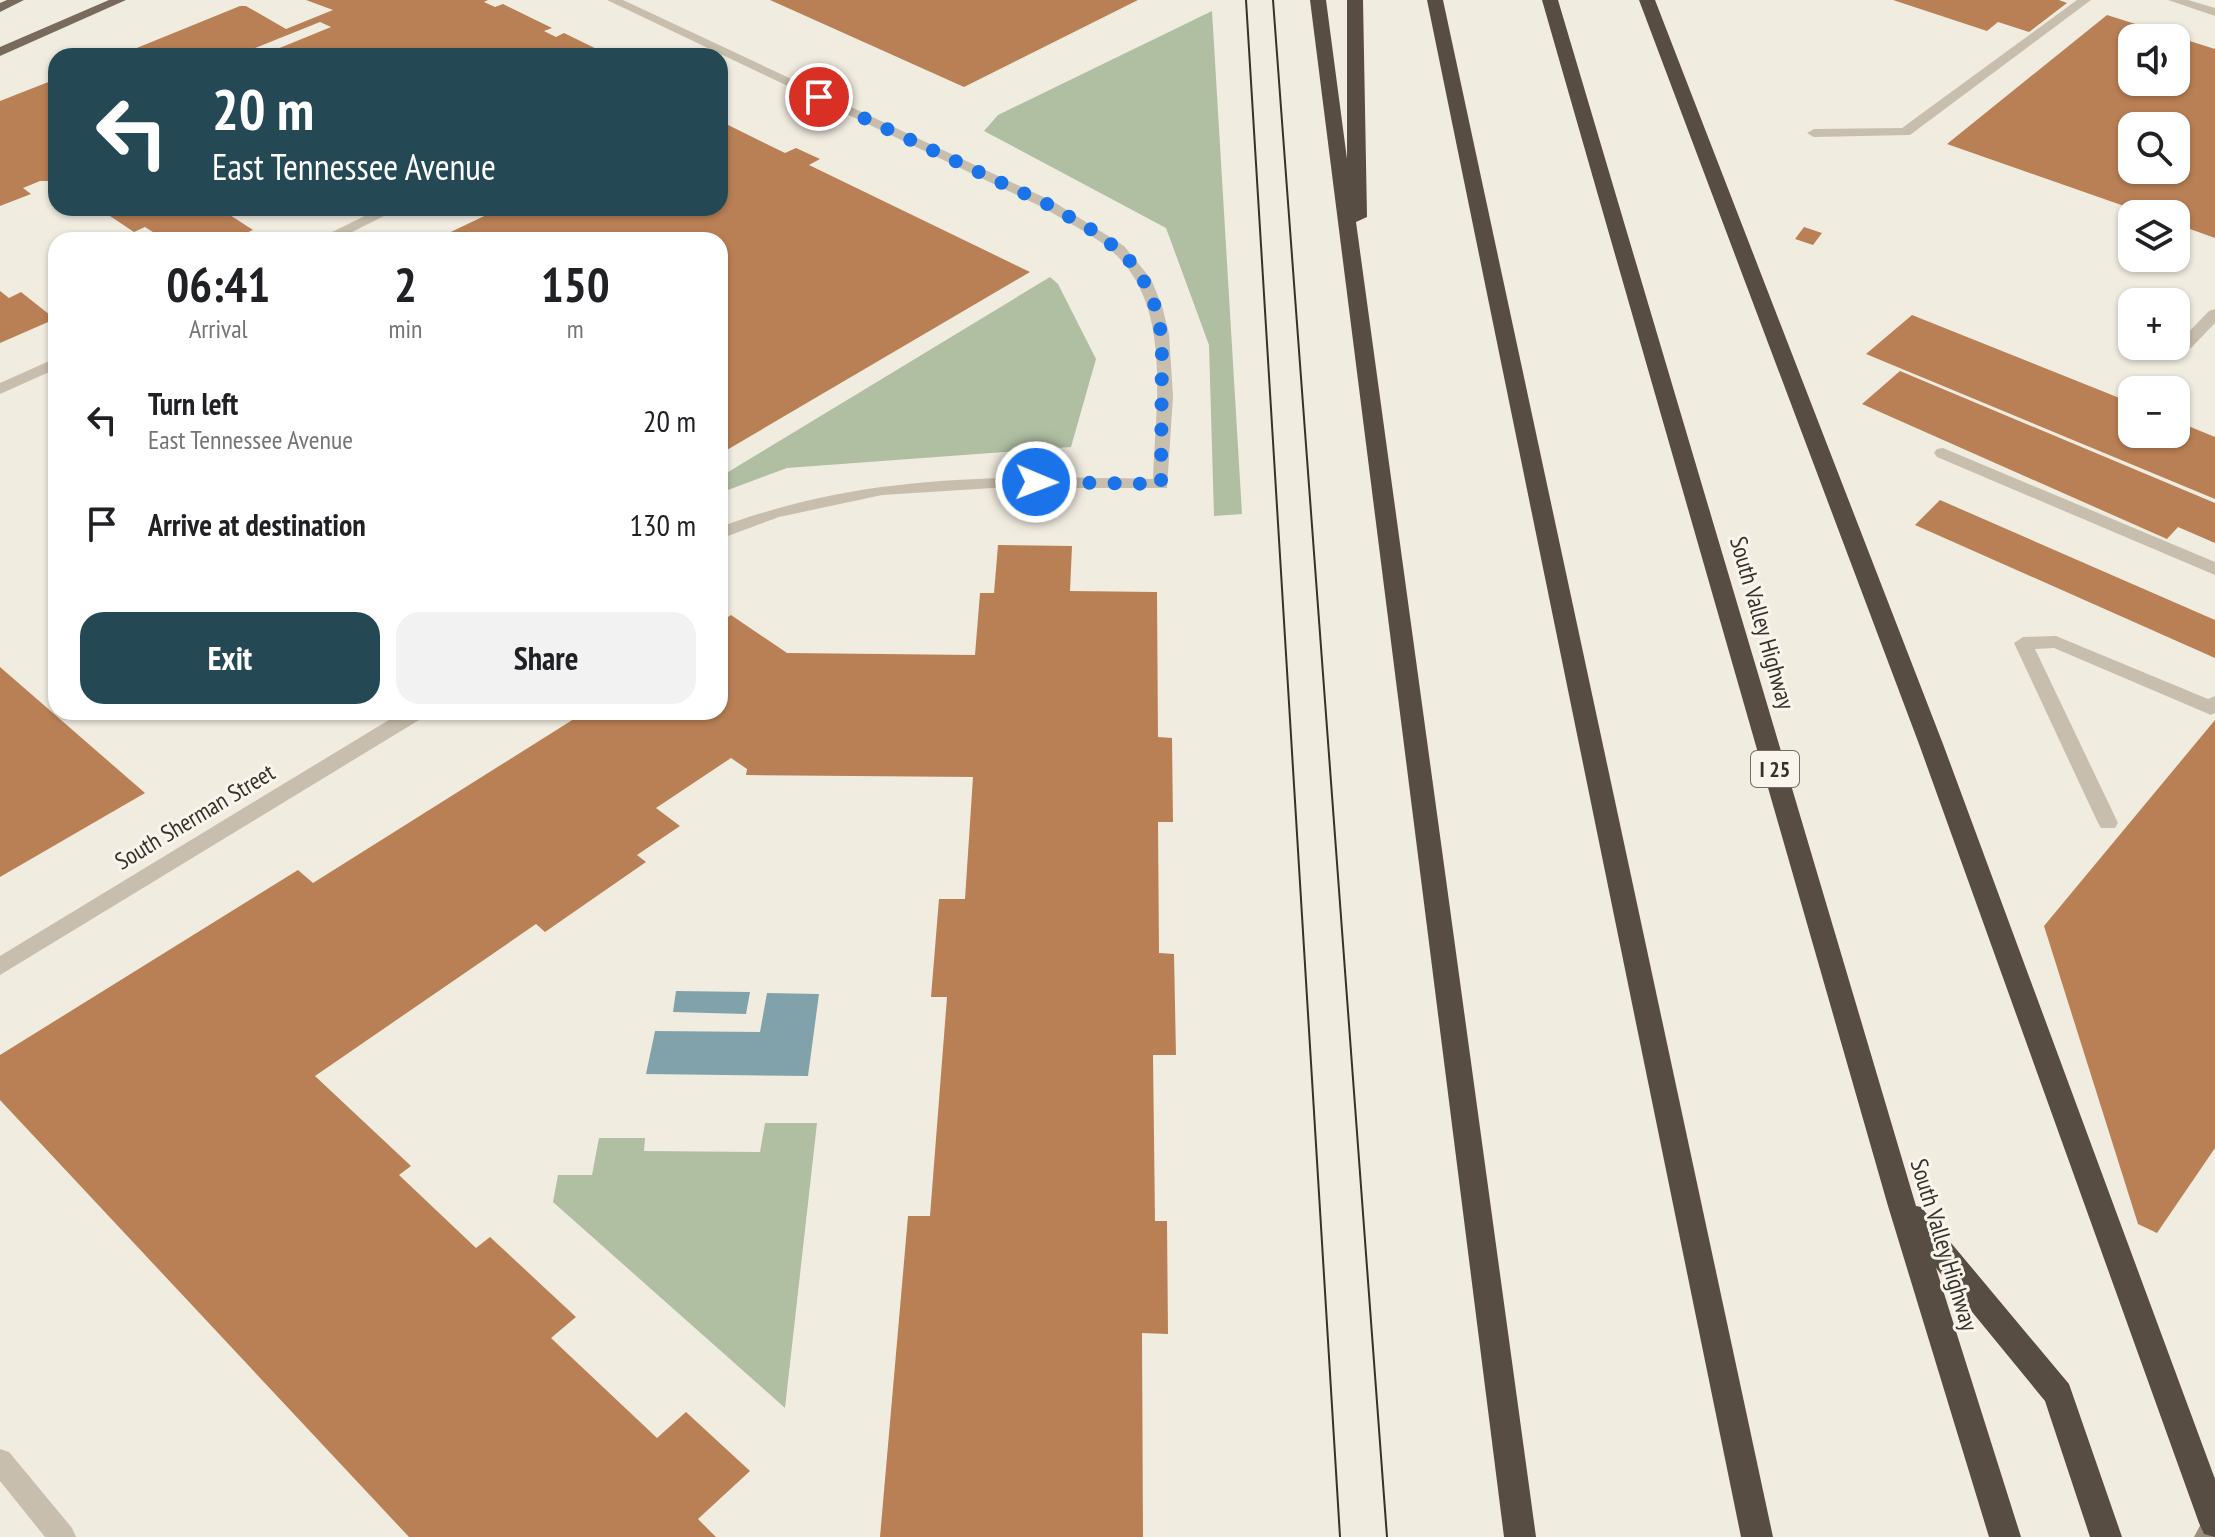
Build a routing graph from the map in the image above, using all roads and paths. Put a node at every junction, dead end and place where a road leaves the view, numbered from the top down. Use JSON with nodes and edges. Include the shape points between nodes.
{"nodes":[{"id":1,"x":18,"y":0,"type":"edge"},
{"id":2,"x":120,"y":0,"type":"edge"},
{"id":3,"x":613,"y":0,"type":"edge"},
{"id":4,"x":1318,"y":0,"type":"edge"},
{"id":5,"x":1355,"y":0,"type":"edge"},
{"id":6,"x":1435,"y":0,"type":"edge"},
{"id":7,"x":1550,"y":0,"type":"edge"},
{"id":8,"x":1647,"y":0,"type":"edge"},
{"id":9,"x":2085,"y":0,"type":"edge"},
{"id":10,"x":2174,"y":0,"type":"edge"},
{"id":11,"x":0,"y":8,"type":"edge"},
{"id":12,"x":2215,"y":12,"type":"edge"},
{"id":13,"x":708,"y":48,"type":"edge"},
{"id":14,"x":0,"y":52,"type":"edge"},
{"id":15,"x":728,"y":58,"type":"edge"},
{"id":16,"x":1814,"y":133,"type":"dead end"},
{"id":17,"x":376,"y":216,"type":"edge"},
{"id":18,"x":341,"y":232,"type":"edge"},
{"id":19,"x":2215,"y":314,"type":"edge"},
{"id":20,"x":1358,"y":315,"type":"junction"},
{"id":21,"x":2190,"y":340,"type":"edge"},
{"id":22,"x":48,"y":367,"type":"edge"},
{"id":23,"x":0,"y":389,"type":"edge"},
{"id":24,"x":1943,"y":453,"type":"dead end"},
{"id":25,"x":728,"y":530,"type":"edge"},
{"id":26,"x":2215,"y":569,"type":"edge"},
{"id":27,"x":2215,"y":703,"type":"edge"},
{"id":28,"x":404,"y":720,"type":"edge"},
{"id":29,"x":2108,"y":823,"type":"dead end"},
{"id":30,"x":0,"y":967,"type":"edge"},
{"id":31,"x":1902,"y":1206,"type":"junction"},
{"id":32,"x":0,"y":1461,"type":"edge"},
{"id":33,"x":2215,"y":1524,"type":"edge"},
{"id":34,"x":62,"y":1537,"type":"edge"},
{"id":35,"x":1520,"y":1537,"type":"edge"},
{"id":36,"x":1757,"y":1537,"type":"edge"},
{"id":37,"x":2005,"y":1537,"type":"edge"},
{"id":38,"x":2106,"y":1537,"type":"edge"},
{"id":39,"x":2208,"y":1537,"type":"edge"}],
"edges":[{"from":1,"to":11,"type":"main road"},
{"from":2,"to":14,"type":"main road"},
{"from":3,"to":13,"type":"street"},
{"from":4,"to":20,"type":"highway"},
{"from":5,"to":20,"type":"highway"},
{"from":6,"to":36,"type":"highway"},
{"from":7,"to":31,"type":"highway","name":"South Valley Highway","number":"I 25"},
{"from":8,"to":33,"type":"highway","via":[[1931,744]]},
{"from":9,"to":16,"type":"street","via":[[1905,132]]},
{"from":10,"to":12,"type":"street"},
{"from":15,"to":25,"type":"street","via":[[1049,205],[1097,233],[1127,257],[1145,283],[1162,339],[1161,484],[1004,482],[884,489],[781,510]]},
{"from":17,"to":18,"type":"street"},
{"from":19,"to":21,"type":"street"},
{"from":20,"to":35,"type":"highway"},
{"from":22,"to":23,"type":"street"},
{"from":24,"to":26,"type":"street"},
{"from":27,"to":29,"type":"street","via":[[2211,708],[2056,642],[2023,643]]},
{"from":28,"to":30,"type":"street","name":"South Sherman Street"},
{"from":31,"to":37,"type":"highway","name":"South Valley Highway","number":"I 25"},
{"from":31,"to":38,"type":"highway","via":[[2058,1394]]},
{"from":32,"to":34,"type":"street"},
{"from":33,"to":39,"type":"main road"}]}
